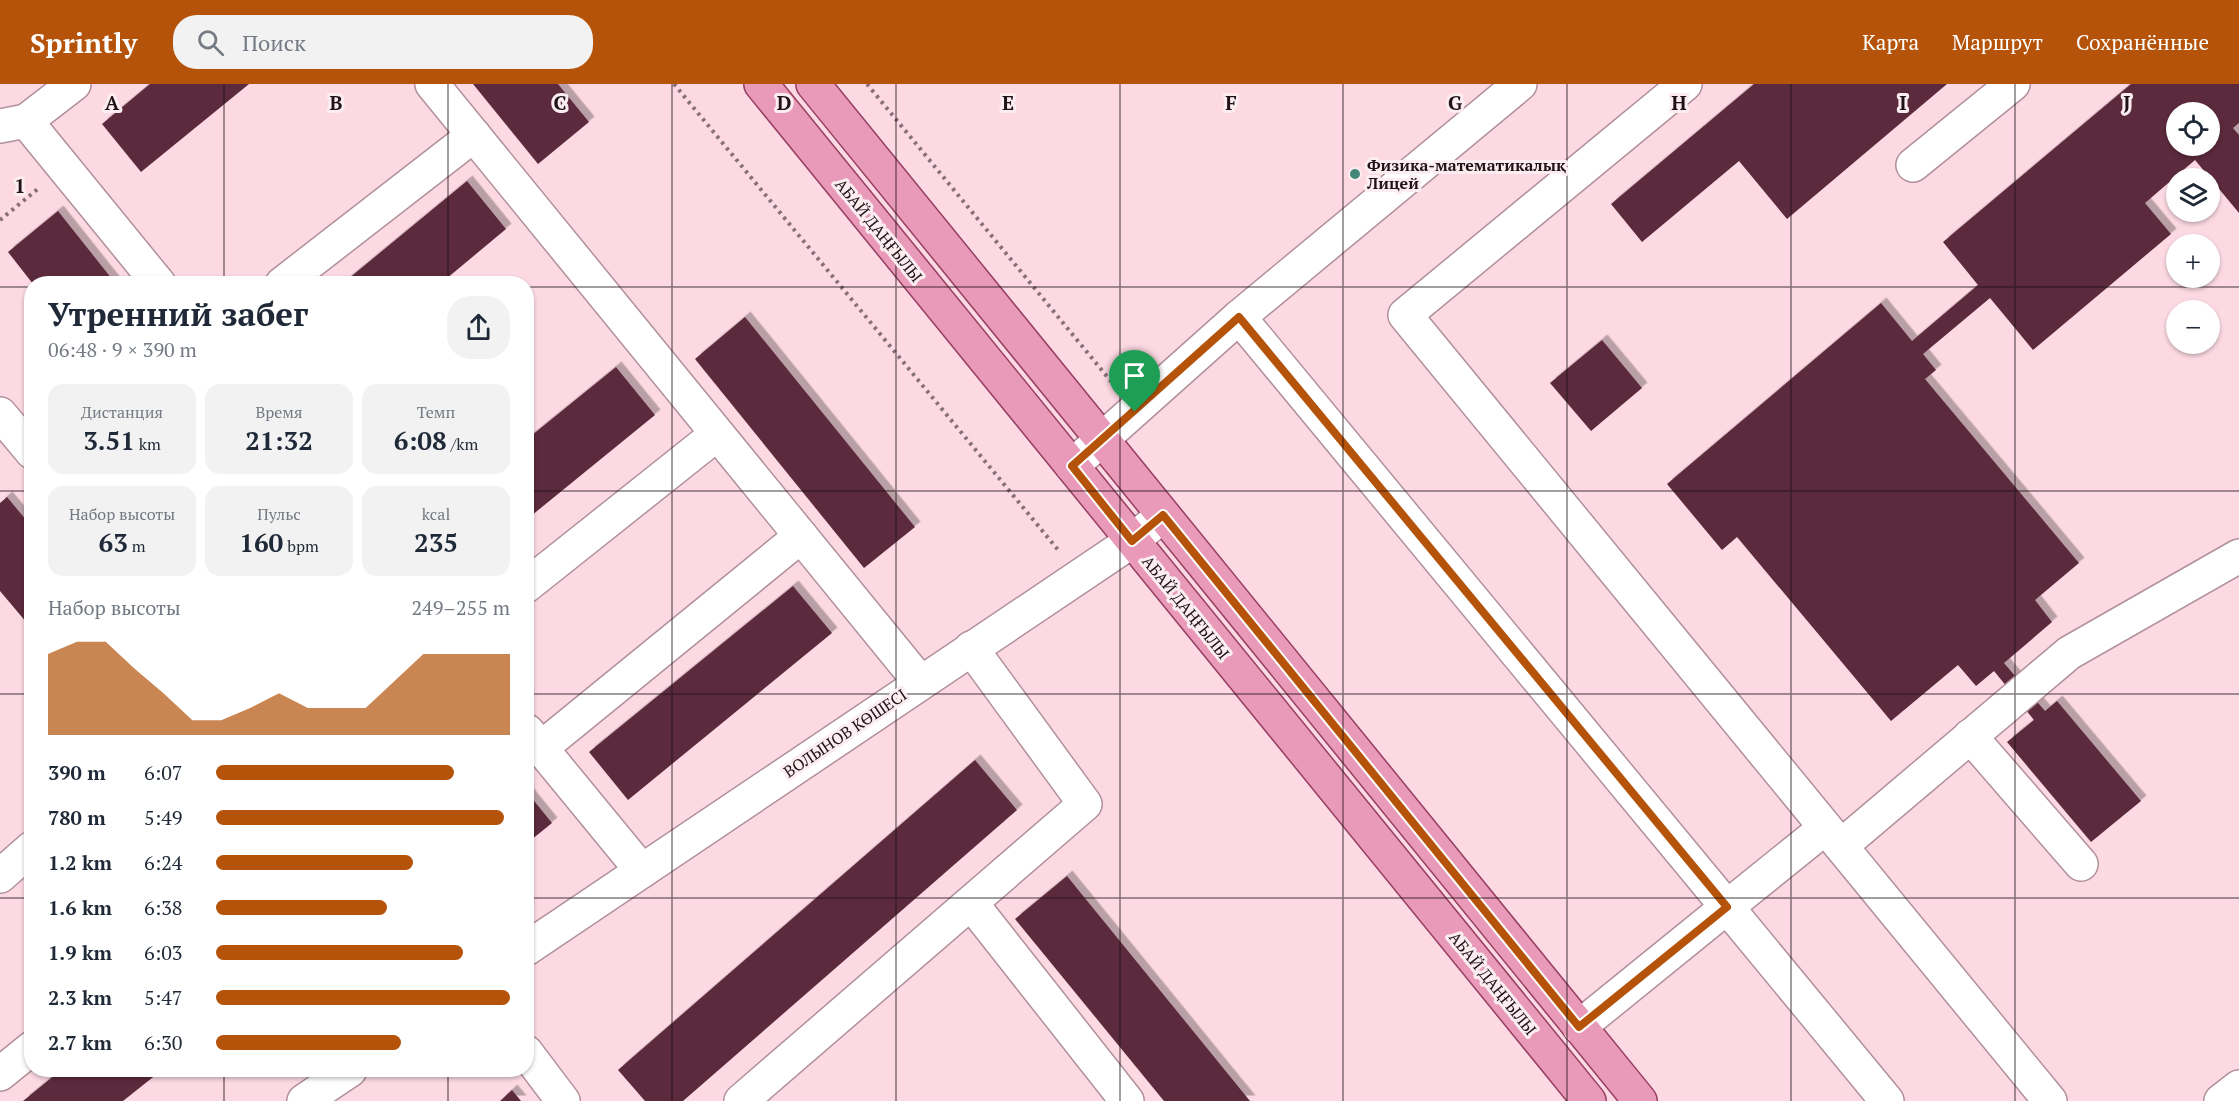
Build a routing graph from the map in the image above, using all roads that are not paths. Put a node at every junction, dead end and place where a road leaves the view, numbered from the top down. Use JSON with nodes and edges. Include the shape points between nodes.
{"nodes":[{"id":1,"x":432,"y":84,"type":"edge"},
{"id":2,"x":761,"y":84,"type":"edge"},
{"id":3,"x":813,"y":84,"type":"edge"},
{"id":4,"x":1520,"y":84,"type":"edge"},
{"id":5,"x":1685,"y":84,"type":"edge"},
{"id":6,"x":2013,"y":84,"type":"edge"},
{"id":7,"x":71,"y":85,"type":"edge"},
{"id":8,"x":13,"y":123,"type":"edge"},
{"id":9,"x":474,"y":135,"type":"junction"},
{"id":10,"x":1913,"y":165,"type":"dead end"},
{"id":11,"x":152,"y":276,"type":"edge"},
{"id":12,"x":292,"y":276,"type":"edge"},
{"id":13,"x":1239,"y":317,"type":"junction"},
{"id":14,"x":0,"y":414,"type":"edge"},
{"id":15,"x":717,"y":434,"type":"junction"},
{"id":16,"x":1103,"y":441,"type":"junction"},
{"id":17,"x":24,"y":442,"type":"edge"},
{"id":18,"x":1072,"y":466,"type":"junction"},
{"id":19,"x":1163,"y":515,"type":"junction"},
{"id":20,"x":801,"y":536,"type":"junction"},
{"id":21,"x":1132,"y":541,"type":"junction"},
{"id":22,"x":2239,"y":556,"type":"edge"},
{"id":23,"x":534,"y":580,"type":"edge"},
{"id":24,"x":971,"y":648,"type":"junction"},
{"id":25,"x":920,"y":682,"type":"junction"},
{"id":26,"x":1970,"y":736,"type":"junction"},
{"id":27,"x":534,"y":740,"type":"edge"},
{"id":28,"x":1833,"y":837,"type":"junction"},
{"id":29,"x":24,"y":855,"type":"edge"},
{"id":30,"x":2080,"y":864,"type":"dead end"},
{"id":31,"x":642,"y":871,"type":"junction"},
{"id":32,"x":0,"y":876,"type":"edge"},
{"id":33,"x":971,"y":903,"type":"junction"},
{"id":34,"x":1727,"y":907,"type":"junction"},
{"id":35,"x":534,"y":945,"type":"edge"},
{"id":36,"x":1579,"y":1027,"type":"junction"},
{"id":37,"x":24,"y":1054,"type":"edge"},
{"id":38,"x":534,"y":1063,"type":"edge"},
{"id":39,"x":0,"y":1074,"type":"edge"},
{"id":40,"x":340,"y":1077,"type":"edge"},
{"id":41,"x":2239,"y":1087,"type":"edge"},
{"id":42,"x":304,"y":1101,"type":"edge"},
{"id":43,"x":563,"y":1101,"type":"edge"},
{"id":44,"x":741,"y":1101,"type":"edge"},
{"id":45,"x":1127,"y":1101,"type":"edge"},
{"id":46,"x":1589,"y":1101,"type":"edge"},
{"id":47,"x":1640,"y":1101,"type":"edge"},
{"id":48,"x":1887,"y":1101,"type":"edge"},
{"id":49,"x":2050,"y":1101,"type":"edge"},
{"id":50,"x":2221,"y":1101,"type":"edge"}],
"edges":[{"from":1,"to":9,"type":"street"},
{"from":2,"to":18,"type":"main road","name":"АБАЙ ДАҢҒЫЛЫ"},
{"from":3,"to":16,"type":"main road"},
{"from":4,"to":13,"type":"street"},
{"from":5,"to":28,"type":"street","via":[[1405,315]]},
{"from":6,"to":10,"type":"street"},
{"from":7,"to":8,"type":"street"},
{"from":8,"to":11,"type":"street","via":[[63,168]]},
{"from":9,"to":12,"type":"street"},
{"from":9,"to":15,"type":"street"},
{"from":13,"to":16,"type":"street"},
{"from":13,"to":34,"type":"street"},
{"from":14,"to":17,"type":"street"},
{"from":15,"to":20,"type":"street"},
{"from":15,"to":23,"type":"street"},
{"from":16,"to":18,"type":"street"},
{"from":16,"to":19,"type":"main road"},
{"from":18,"to":21,"type":"main road","name":"АБАЙ ДАҢҒЫЛЫ"},
{"from":19,"to":21,"type":"street","name":"ВОЛЫНОВ КӨШЕСІ"},
{"from":19,"to":36,"type":"main road"},
{"from":20,"to":25,"type":"street"},
{"from":20,"to":27,"type":"street"},
{"from":21,"to":24,"type":"street","name":"ВОЛЫНОВ КӨШЕСІ"},
{"from":21,"to":46,"type":"main road","name":"АБАЙ ДАҢҒЫЛЫ"},
{"from":22,"to":26,"type":"street","via":[[2068,653]]},
{"from":24,"to":25,"type":"street","name":"ВОЛЫНОВ КӨШЕСІ"},
{"from":24,"to":33,"type":"street","via":[[1085,804]]},
{"from":25,"to":31,"type":"street","name":"ВОЛЫНОВ КӨШЕСІ"},
{"from":26,"to":28,"type":"street"},
{"from":26,"to":30,"type":"street"},
{"from":27,"to":31,"type":"street"},
{"from":28,"to":34,"type":"street"},
{"from":28,"to":49,"type":"street"},
{"from":29,"to":32,"type":"street"},
{"from":31,"to":35,"type":"street","name":"ВОЛЫНОВ КӨШЕСІ"},
{"from":33,"to":44,"type":"street"},
{"from":33,"to":45,"type":"street"},
{"from":34,"to":36,"type":"street"},
{"from":34,"to":48,"type":"street"},
{"from":36,"to":47,"type":"main road"},
{"from":37,"to":39,"type":"street"},
{"from":38,"to":43,"type":"street"},
{"from":40,"to":42,"type":"street"},
{"from":41,"to":50,"type":"street"}]}
